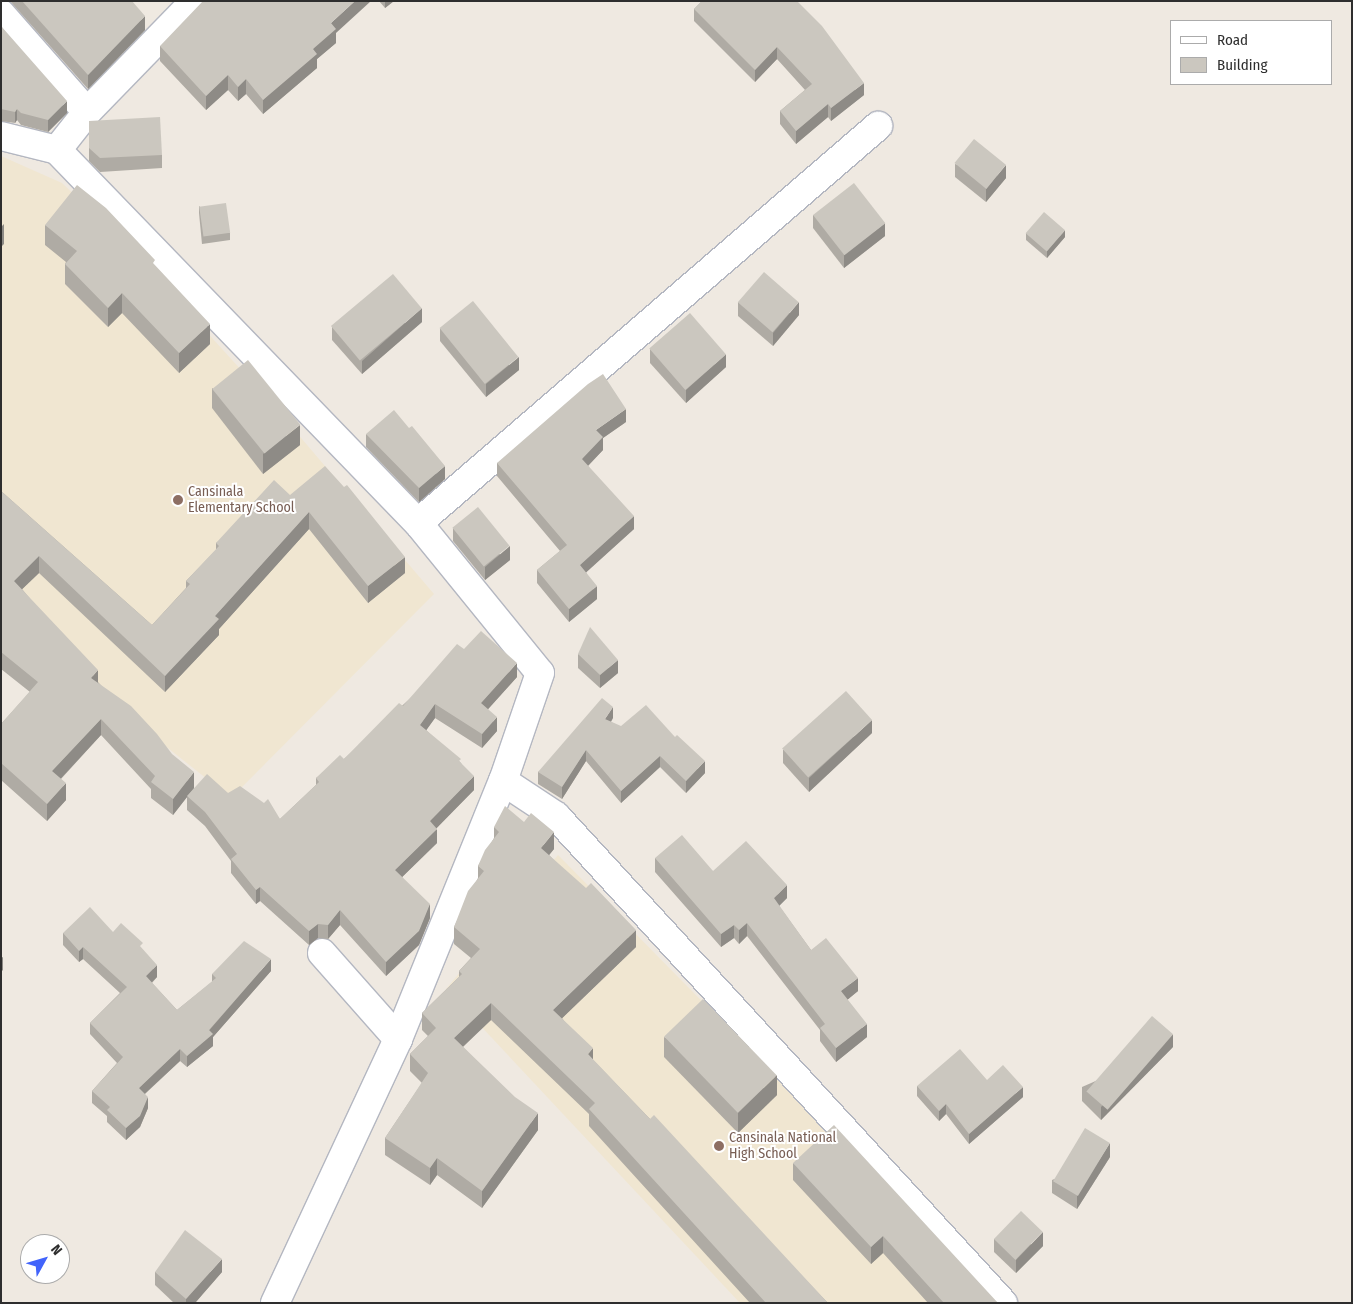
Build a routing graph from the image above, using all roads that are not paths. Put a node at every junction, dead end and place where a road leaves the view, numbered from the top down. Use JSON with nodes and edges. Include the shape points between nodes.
{"nodes":[{"id":1,"x":195,"y":1,"type":"edge"},
{"id":2,"x":1,"y":14,"type":"edge"},
{"id":3,"x":87,"y":112,"type":"junction"},
{"id":4,"x":878,"y":126,"type":"dead end"},
{"id":5,"x":1,"y":136,"type":"edge"},
{"id":6,"x":57,"y":150,"type":"junction"},
{"id":7,"x":418,"y":522,"type":"junction"},
{"id":8,"x":502,"y":781,"type":"junction"},
{"id":9,"x":322,"y":953,"type":"dead end"},
{"id":10,"x":398,"y":1038,"type":"junction"},
{"id":11,"x":275,"y":1303,"type":"edge"},
{"id":12,"x":1003,"y":1303,"type":"edge"}],
"edges":[{"from":1,"to":3,"type":"street"},
{"from":2,"to":3,"type":"street"},
{"from":3,"to":6,"type":"street"},
{"from":4,"to":7,"type":"street"},
{"from":5,"to":6,"type":"street"},
{"from":6,"to":7,"type":"street"},
{"from":7,"to":8,"type":"street","via":[[540,673]]},
{"from":8,"to":10,"type":"street"},
{"from":8,"to":12,"type":"street","via":[[556,816]]},
{"from":9,"to":10,"type":"street"},
{"from":10,"to":11,"type":"street"}]}
